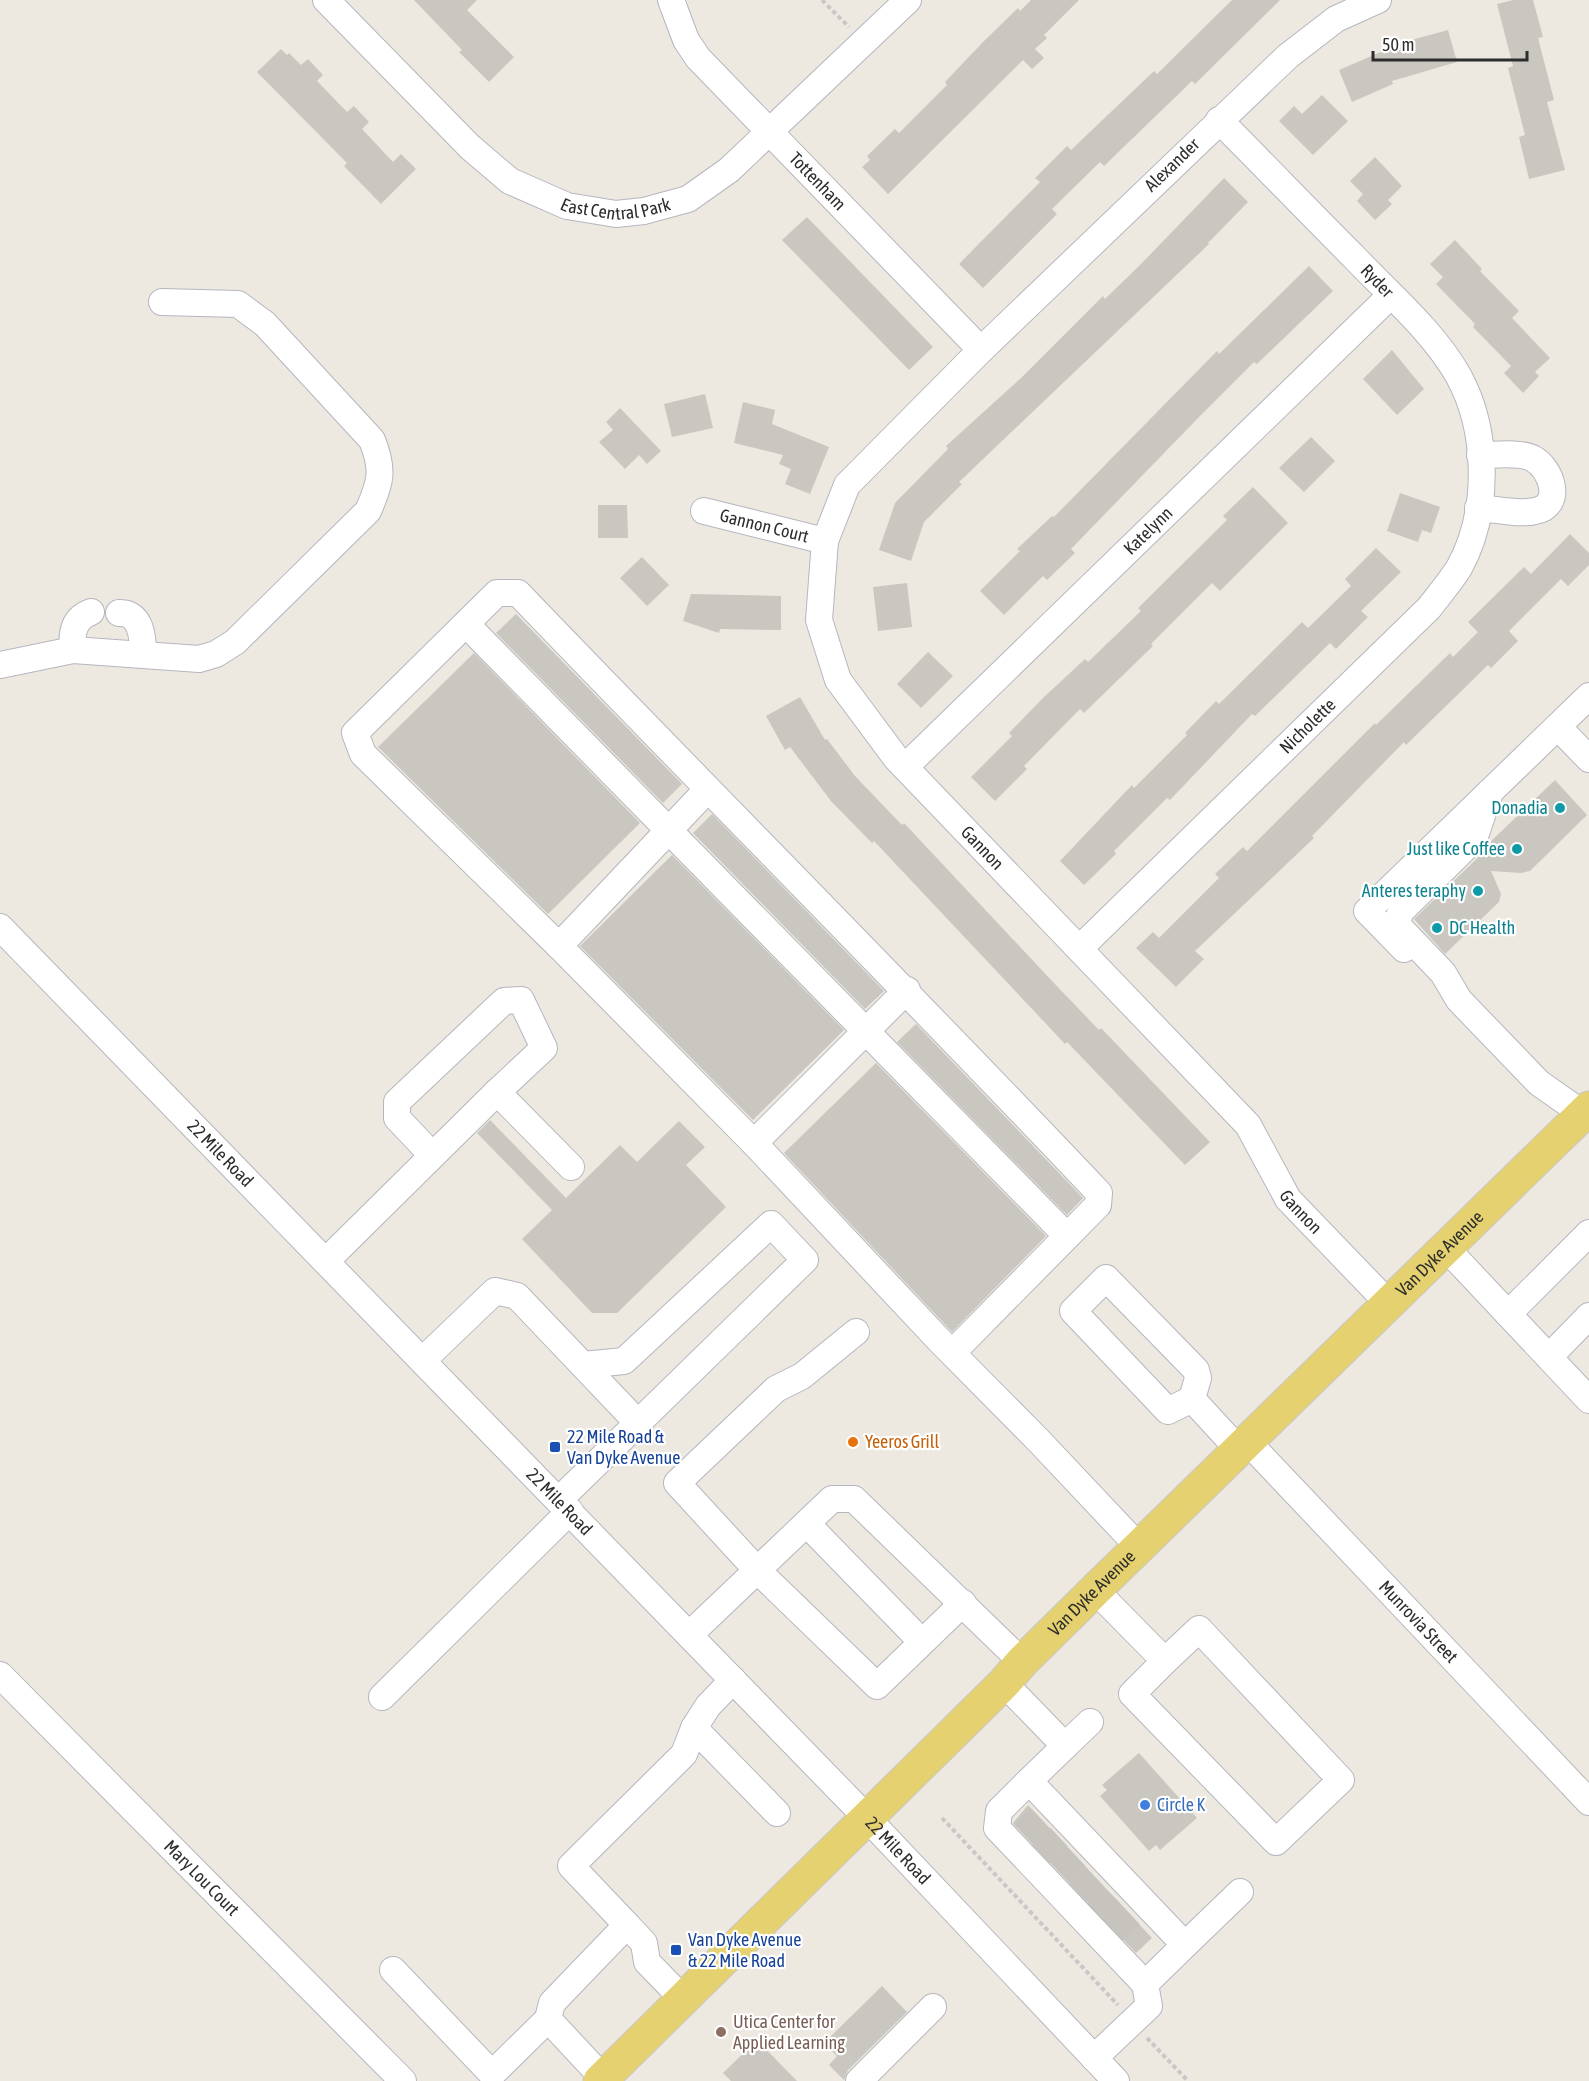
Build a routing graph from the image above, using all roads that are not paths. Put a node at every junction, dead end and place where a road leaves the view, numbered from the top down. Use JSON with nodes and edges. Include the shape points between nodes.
{"nodes":[{"id":1,"x":326,"y":0,"type":"edge"},
{"id":2,"x":671,"y":0,"type":"edge"},
{"id":3,"x":908,"y":0,"type":"edge"},
{"id":4,"x":1378,"y":0,"type":"edge"},
{"id":5,"x":1219,"y":120,"type":"junction"},
{"id":6,"x":771,"y":131,"type":"junction"},
{"id":7,"x":1391,"y":295,"type":"junction"},
{"id":8,"x":162,"y":302,"type":"dead end"},
{"id":9,"x":981,"y":350,"type":"junction"},
{"id":10,"x":1481,"y":464,"type":"junction"},
{"id":11,"x":1478,"y":508,"type":"junction"},
{"id":12,"x":704,"y":511,"type":"dead end"},
{"id":13,"x":825,"y":542,"type":"junction"},
{"id":14,"x":91,"y":612,"type":"dead end"},
{"id":15,"x":119,"y":613,"type":"dead end"},
{"id":16,"x":466,"y":624,"type":"junction"},
{"id":17,"x":73,"y":650,"type":"junction"},
{"id":18,"x":143,"y":653,"type":"junction"},
{"id":19,"x":0,"y":665,"type":"edge"},
{"id":20,"x":1589,"y":696,"type":"edge"},
{"id":21,"x":1557,"y":727,"type":"junction"},
{"id":22,"x":1589,"y":759,"type":"edge"},
{"id":23,"x":905,"y":767,"type":"junction"},
{"id":24,"x":707,"y":790,"type":"junction"},
{"id":25,"x":1490,"y":792,"type":"junction"},
{"id":26,"x":669,"y":830,"type":"junction"},
{"id":27,"x":0,"y":927,"type":"edge"},
{"id":28,"x":559,"y":946,"type":"junction"},
{"id":29,"x":1080,"y":948,"type":"junction"},
{"id":30,"x":907,"y":990,"type":"junction"},
{"id":31,"x":1459,"y":1000,"type":"junction"},
{"id":32,"x":867,"y":1031,"type":"junction"},
{"id":33,"x":497,"y":1092,"type":"junction"},
{"id":34,"x":1587,"y":1113,"type":"edge"},
{"id":35,"x":754,"y":1143,"type":"junction"},
{"id":36,"x":431,"y":1154,"type":"junction"},
{"id":37,"x":571,"y":1167,"type":"dead end"},
{"id":38,"x":1589,"y":1233,"type":"edge"},
{"id":39,"x":1067,"y":1236,"type":"junction"},
{"id":40,"x":1446,"y":1248,"type":"junction"},
{"id":41,"x":326,"y":1261,"type":"junction"},
{"id":42,"x":1389,"y":1304,"type":"junction"},
{"id":43,"x":1508,"y":1314,"type":"junction"},
{"id":44,"x":1589,"y":1316,"type":"edge"},
{"id":45,"x":856,"y":1332,"type":"dead end"},
{"id":46,"x":952,"y":1353,"type":"junction"},
{"id":47,"x":1549,"y":1357,"type":"junction"},
{"id":48,"x":423,"y":1360,"type":"junction"},
{"id":49,"x":583,"y":1365,"type":"junction"},
{"id":50,"x":1192,"y":1399,"type":"junction"},
{"id":51,"x":1589,"y":1400,"type":"edge"},
{"id":52,"x":637,"y":1422,"type":"junction"},
{"id":53,"x":1242,"y":1445,"type":"junction"},
{"id":54,"x":564,"y":1506,"type":"junction"},
{"id":55,"x":807,"y":1524,"type":"junction"},
{"id":56,"x":1139,"y":1547,"type":"junction"},
{"id":57,"x":756,"y":1569,"type":"junction"},
{"id":58,"x":1095,"y":1590,"type":"junction"},
{"id":59,"x":963,"y":1603,"type":"junction"},
{"id":60,"x":689,"y":1635,"type":"junction"},
{"id":61,"x":922,"y":1642,"type":"junction"},
{"id":62,"x":1165,"y":1660,"type":"junction"},
{"id":63,"x":1013,"y":1672,"type":"junction"},
{"id":64,"x":0,"y":1674,"type":"edge"},
{"id":65,"x":733,"y":1680,"type":"junction"},
{"id":66,"x":382,"y":1697,"type":"dead end"},
{"id":67,"x":1090,"y":1722,"type":"dead end"},
{"id":68,"x":694,"y":1728,"type":"junction"},
{"id":69,"x":1065,"y":1746,"type":"junction"},
{"id":70,"x":1029,"y":1781,"type":"junction"},
{"id":71,"x":1589,"y":1802,"type":"edge"},
{"id":72,"x":777,"y":1813,"type":"dead end"},
{"id":73,"x":867,"y":1818,"type":"junction"},
{"id":74,"x":1032,"y":1826,"type":"junction"},
{"id":75,"x":1050,"y":1845,"type":"junction"},
{"id":76,"x":1069,"y":1864,"type":"junction"},
{"id":77,"x":1087,"y":1884,"type":"junction"},
{"id":78,"x":1240,"y":1892,"type":"dead end"},
{"id":79,"x":1106,"y":1904,"type":"junction"},
{"id":80,"x":1123,"y":1922,"type":"junction"},
{"id":81,"x":627,"y":1925,"type":"junction"},
{"id":82,"x":1185,"y":1945,"type":"junction"},
{"id":83,"x":393,"y":1970,"type":"dead end"},
{"id":84,"x":1145,"y":1984,"type":"junction"},
{"id":85,"x":683,"y":1999,"type":"junction"},
{"id":86,"x":548,"y":2019,"type":"junction"},
{"id":87,"x":1095,"y":2058,"type":"junction"},
{"id":88,"x":601,"y":2079,"type":"edge"},
{"id":89,"x":403,"y":2081,"type":"edge"},
{"id":90,"x":859,"y":2081,"type":"edge"},
{"id":91,"x":873,"y":2081,"type":"edge"},
{"id":92,"x":1116,"y":2081,"type":"edge"}],
"edges":[{"from":1,"to":6,"type":"street","name":"East Central Park","via":[[490,165],[510,181],[567,206],[616,214],[688,199],[729,170]]},
{"from":2,"to":6,"type":"street","name":"Tottenham","via":[[690,48]]},
{"from":3,"to":6,"type":"street","name":"East Central Park"},
{"from":4,"to":5,"type":"street","name":"Alexander","via":[[1336,19],[1310,38]]},
{"from":5,"to":7,"type":"street","name":"Ryder"},
{"from":5,"to":9,"type":"street","name":"Alexander"},
{"from":6,"to":9,"type":"street","name":"Tottenham"},
{"from":7,"to":10,"type":"street","name":"Ryder","via":[[1458,376],[1475,421]]},
{"from":7,"to":23,"type":"street","name":"Katelynn"},
{"from":8,"to":18,"type":"street","via":[[238,304],[265,324],[372,440],[381,463],[377,490],[368,511],[235,642],[199,659]]},
{"from":9,"to":13,"type":"street","name":"Gannon","via":[[847,485]]},
{"from":10,"to":11,"type":"street","name":"Nicholette"},
{"from":10,"to":11,"type":"street","via":[[1530,457],[1544,466],[1553,482],[1551,499],[1535,511]]},
{"from":11,"to":29,"type":"street","name":"Nicholette","via":[[1459,567],[1429,608]]},
{"from":12,"to":13,"type":"street","name":"Gannon Court"},
{"from":13,"to":23,"type":"street","name":"Gannon","via":[[819,620],[838,680]]},
{"from":14,"to":17,"type":"street","via":[[82,615],[76,625],[71,636]]},
{"from":15,"to":18,"type":"street","via":[[135,620],[143,632]]},
{"from":16,"to":24,"type":"street","via":[[497,593],[518,593]]},
{"from":16,"to":26,"type":"street"},
{"from":16,"to":28,"type":"street","via":[[355,733],[363,754]]},
{"from":17,"to":18,"type":"street"},
{"from":17,"to":19,"type":"street"},
{"from":20,"to":21,"type":"street"},
{"from":21,"to":22,"type":"street"},
{"from":21,"to":25,"type":"street"},
{"from":23,"to":29,"type":"street","name":"Gannon"},
{"from":24,"to":26,"type":"street"},
{"from":24,"to":30,"type":"street"},
{"from":25,"to":31,"type":"street","via":[[1474,839],[1401,911],[1398,919],[1399,927],[1443,973]]},
{"from":25,"to":31,"type":"street","via":[[1366,910],[1443,989]]},
{"from":26,"to":28,"type":"street"},
{"from":26,"to":32,"type":"street"},
{"from":27,"to":41,"type":"street","name":"22 Mile Road"},
{"from":28,"to":35,"type":"street"},
{"from":29,"to":42,"type":"street","name":"Gannon","via":[[1248,1125],[1288,1199]]},
{"from":30,"to":32,"type":"street"},
{"from":30,"to":39,"type":"street","via":[[1100,1193],[1098,1205]]},
{"from":31,"to":34,"type":"street","via":[[1539,1083]]},
{"from":32,"to":35,"type":"street"},
{"from":32,"to":39,"type":"street"},
{"from":33,"to":36,"type":"street"},
{"from":33,"to":36,"type":"street","via":[[544,1048],[521,1000],[504,1001],[397,1102],[397,1118]]},
{"from":33,"to":37,"type":"street"},
{"from":34,"to":40,"type":"main road","name":"Van Dyke Avenue"},
{"from":35,"to":46,"type":"street"},
{"from":36,"to":41,"type":"street"},
{"from":38,"to":43,"type":"street"},
{"from":39,"to":46,"type":"street"},
{"from":40,"to":42,"type":"main road","name":"Van Dyke Avenue"},
{"from":40,"to":43,"type":"street"},
{"from":41,"to":48,"type":"street","name":"22 Mile Road"},
{"from":42,"to":53,"type":"main road","name":"Van Dyke Avenue"},
{"from":43,"to":47,"type":"street"},
{"from":44,"to":47,"type":"street"},
{"from":45,"to":57,"type":"street","via":[[802,1376],[776,1389],[677,1483]]},
{"from":46,"to":56,"type":"street"},
{"from":47,"to":51,"type":"street"},
{"from":48,"to":49,"type":"street","via":[[495,1291],[517,1296]]},
{"from":48,"to":54,"type":"street","name":"22 Mile Road"},
{"from":49,"to":52,"type":"street"},
{"from":49,"to":52,"type":"street","via":[[624,1361],[771,1224],[805,1260]]},
{"from":50,"to":50,"type":"street","via":[[1198,1378],[1196,1370],[1106,1278],[1073,1311],[1168,1412]]},
{"from":50,"to":53,"type":"street","name":"Munrovia Street"},
{"from":52,"to":54,"type":"street"},
{"from":53,"to":56,"type":"main road","name":"Van Dyke Avenue"},
{"from":53,"to":71,"type":"street","name":"Munrovia Street"},
{"from":54,"to":60,"type":"street","name":"22 Mile Road"},
{"from":54,"to":66,"type":"street"},
{"from":55,"to":57,"type":"street"},
{"from":55,"to":59,"type":"street","via":[[832,1499],[854,1499]]},
{"from":55,"to":61,"type":"street"},
{"from":56,"to":58,"type":"main road","name":"Van Dyke Avenue"},
{"from":57,"to":60,"type":"street"},
{"from":57,"to":61,"type":"street","via":[[877,1686]]},
{"from":58,"to":62,"type":"street"},
{"from":58,"to":63,"type":"main road","name":"Van Dyke Avenue"},
{"from":59,"to":61,"type":"street"},
{"from":59,"to":63,"type":"street"},
{"from":60,"to":65,"type":"street","name":"22 Mile Road"},
{"from":62,"to":62,"type":"street","via":[[1199,1629],[1341,1780],[1276,1842],[1132,1694]]},
{"from":63,"to":69,"type":"street"},
{"from":63,"to":73,"type":"main road","name":"Van Dyke Avenue"},
{"from":64,"to":89,"type":"street","name":"Mary Lou Court"},
{"from":65,"to":68,"type":"street","via":[[708,1706]]},
{"from":65,"to":73,"type":"street","name":"22 Mile Road"},
{"from":67,"to":69,"type":"street"},
{"from":68,"to":72,"type":"street"},
{"from":68,"to":81,"type":"street","via":[[684,1754],[571,1866]]},
{"from":69,"to":70,"type":"street"},
{"from":70,"to":74,"type":"street"},
{"from":70,"to":74,"type":"street","via":[[999,1811],[997,1828]]},
{"from":73,"to":85,"type":"main road","name":"Van Dyke Avenue"},
{"from":73,"to":87,"type":"street","name":"22 Mile Road"},
{"from":74,"to":75,"type":"street"},
{"from":74,"to":75,"type":"street"},
{"from":75,"to":76,"type":"street"},
{"from":75,"to":76,"type":"street"},
{"from":76,"to":77,"type":"street"},
{"from":76,"to":77,"type":"street"},
{"from":77,"to":79,"type":"street"},
{"from":77,"to":79,"type":"street"},
{"from":78,"to":82,"type":"street"},
{"from":79,"to":80,"type":"street"},
{"from":79,"to":80,"type":"street"},
{"from":80,"to":82,"type":"street"},
{"from":80,"to":84,"type":"street"},
{"from":81,"to":85,"type":"street","via":[[644,1943],[647,1962]]},
{"from":81,"to":86,"type":"street","via":[[552,2003]]},
{"from":82,"to":84,"type":"street"},
{"from":83,"to":86,"type":"street","via":[[492,2074]]},
{"from":84,"to":87,"type":"street","via":[[1149,2006]]},
{"from":85,"to":88,"type":"main road","name":"Van Dyke Avenue"},
{"from":86,"to":88,"type":"street"},
{"from":87,"to":92,"type":"street","name":"22 Mile Road"},
{"from":90,"to":91,"type":"street","via":[[937,2011]]}]}
